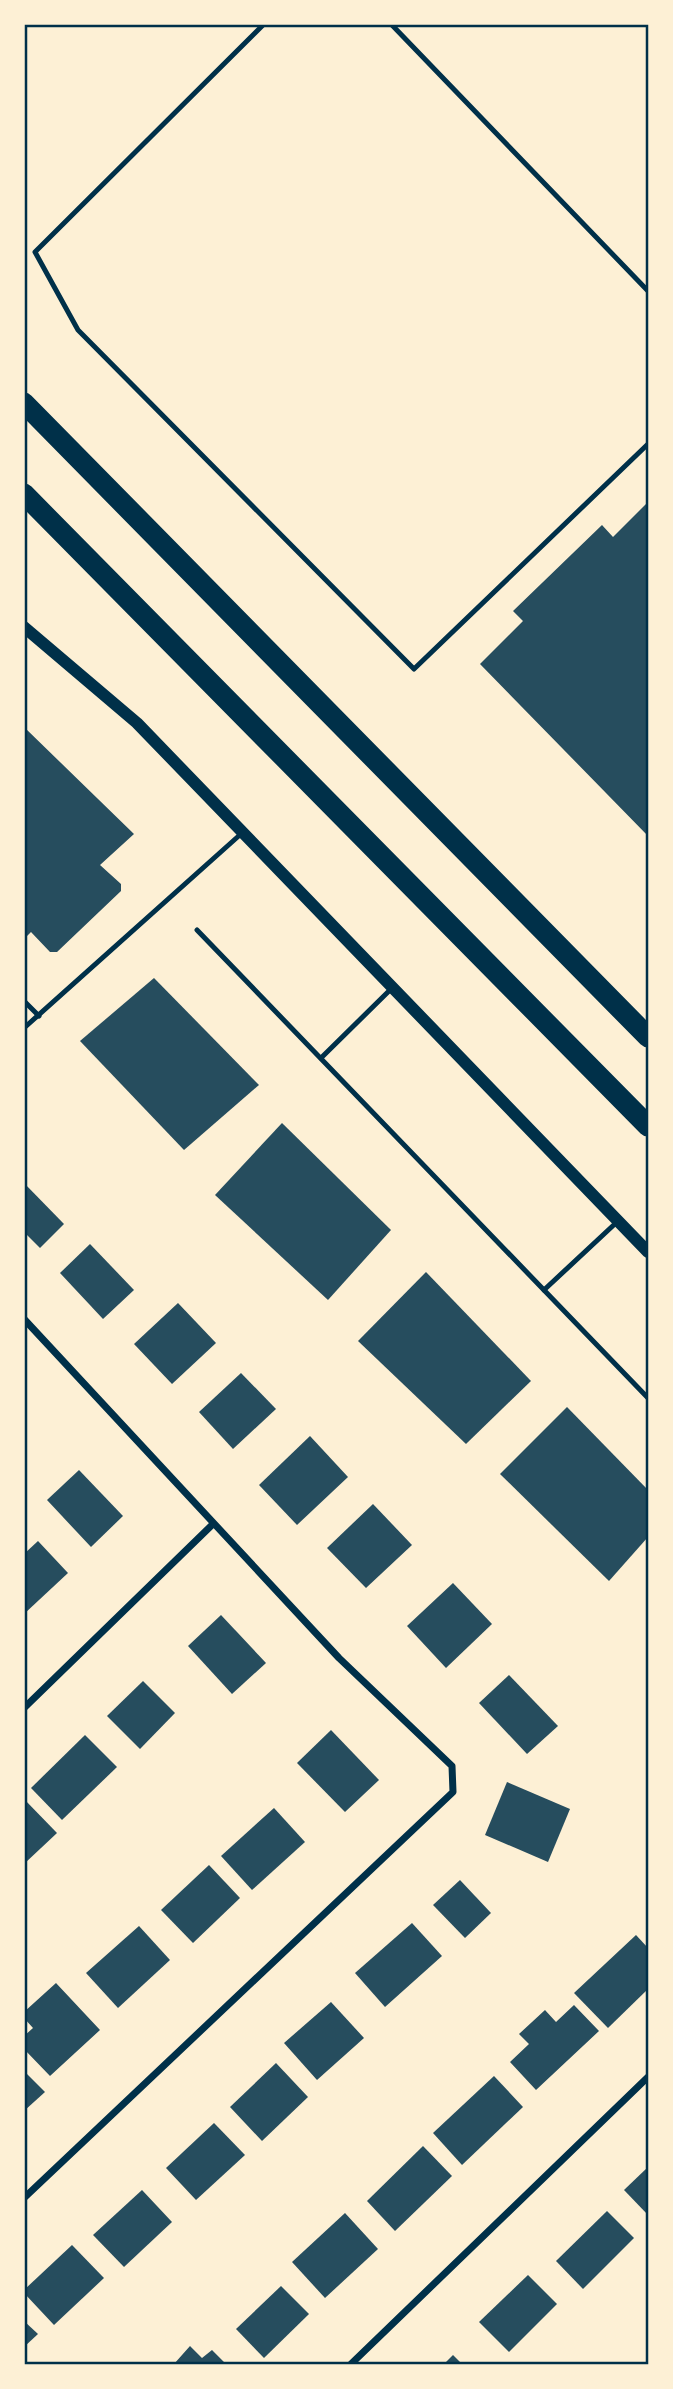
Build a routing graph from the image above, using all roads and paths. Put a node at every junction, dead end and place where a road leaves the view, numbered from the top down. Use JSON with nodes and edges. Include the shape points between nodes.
{"nodes":[{"id":1,"x":264,"y":24,"type":"edge"},
{"id":2,"x":391,"y":24,"type":"edge"},
{"id":3,"x":649,"y":291,"type":"edge"},
{"id":4,"x":26,"y":404,"type":"edge"},
{"id":5,"x":649,"y":444,"type":"edge"},
{"id":6,"x":24,"y":494,"type":"edge"},
{"id":7,"x":24,"y":627,"type":"edge"},
{"id":8,"x":243,"y":833,"type":"junction"},
{"id":9,"x":198,"y":930,"type":"dead end"},
{"id":10,"x":391,"y":989,"type":"junction"},
{"id":11,"x":24,"y":1001,"type":"edge"},
{"id":12,"x":39,"y":1016,"type":"junction"},
{"id":13,"x":24,"y":1028,"type":"edge"},
{"id":14,"x":649,"y":1037,"type":"edge"},
{"id":15,"x":321,"y":1058,"type":"junction"},
{"id":16,"x":649,"y":1126,"type":"edge"},
{"id":17,"x":618,"y":1221,"type":"junction"},
{"id":18,"x":649,"y":1252,"type":"edge"},
{"id":19,"x":544,"y":1290,"type":"junction"},
{"id":20,"x":24,"y":1319,"type":"edge"},
{"id":21,"x":649,"y":1398,"type":"edge"},
{"id":22,"x":213,"y":1524,"type":"junction"},
{"id":23,"x":24,"y":1708,"type":"edge"},
{"id":24,"x":649,"y":2077,"type":"edge"},
{"id":25,"x":24,"y":2198,"type":"edge"},
{"id":26,"x":351,"y":2364,"type":"edge"}],
"edges":[{"from":1,"to":5,"type":"lane","via":[[35,252],[78,330],[414,669]]},
{"from":2,"to":3,"type":"lane"},
{"from":4,"to":14,"type":"highway"},
{"from":6,"to":16,"type":"highway"},
{"from":7,"to":8,"type":"street","via":[[137,723]]},
{"from":8,"to":10,"type":"street"},
{"from":8,"to":12,"type":"lane"},
{"from":9,"to":15,"type":"lane"},
{"from":10,"to":15,"type":"lane"},
{"from":10,"to":17,"type":"street"},
{"from":11,"to":12,"type":"lane"},
{"from":12,"to":13,"type":"lane"},
{"from":15,"to":19,"type":"lane"},
{"from":17,"to":18,"type":"street"},
{"from":17,"to":19,"type":"lane"},
{"from":19,"to":21,"type":"lane"},
{"from":20,"to":22,"type":"street"},
{"from":22,"to":23,"type":"street"},
{"from":22,"to":25,"type":"street","via":[[339,1658],[452,1766],[453,1792]]},
{"from":24,"to":26,"type":"street"}]}
